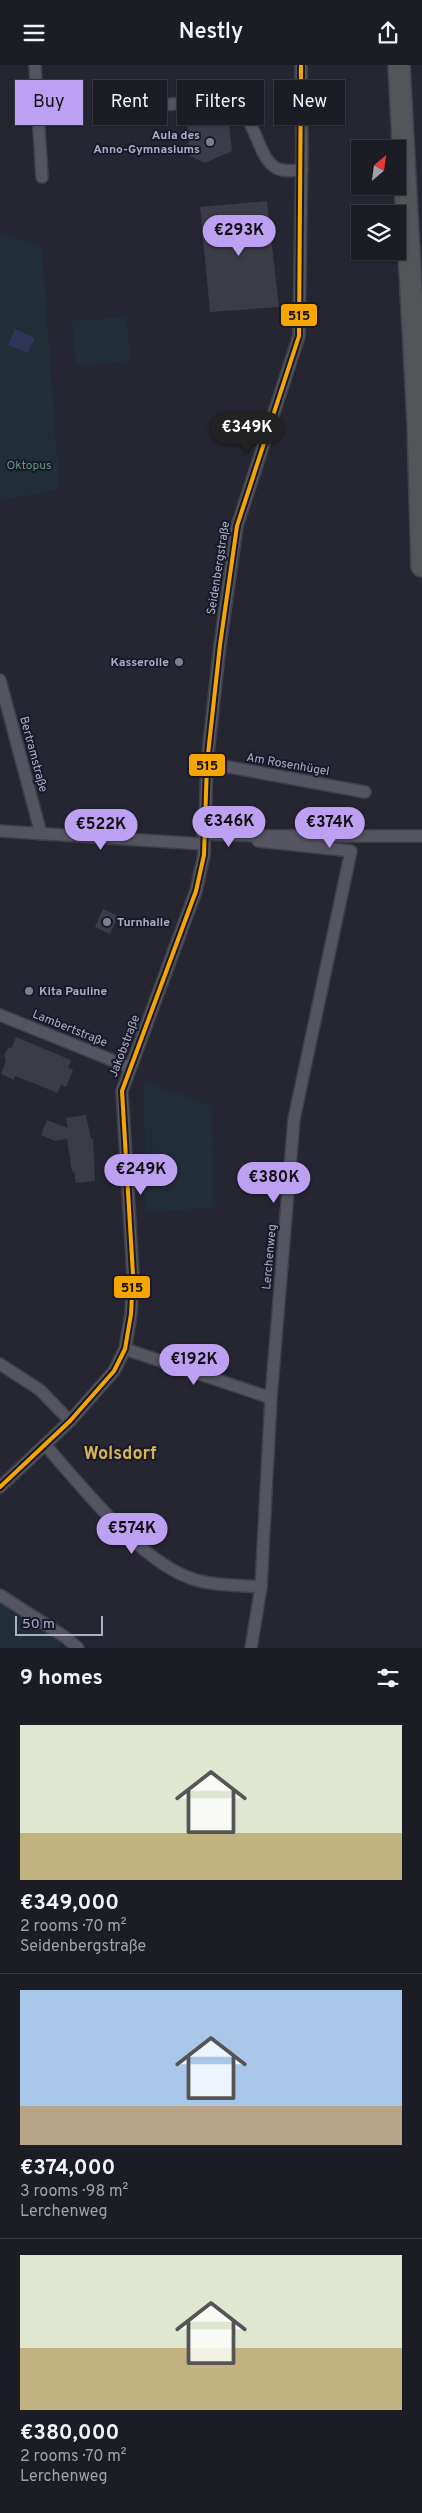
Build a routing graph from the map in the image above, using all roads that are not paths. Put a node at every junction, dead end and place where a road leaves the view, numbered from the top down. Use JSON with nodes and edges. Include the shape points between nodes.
{"nodes":[{"id":1,"x":35,"y":65,"type":"edge"},
{"id":2,"x":301,"y":65,"type":"edge"},
{"id":3,"x":399,"y":65,"type":"edge"},
{"id":4,"x":167,"y":106,"type":"edge"},
{"id":5,"x":302,"y":170,"type":"junction"},
{"id":6,"x":42,"y":177,"type":"dead end"},
{"id":7,"x":422,"y":567,"type":"edge"},
{"id":8,"x":0,"y":680,"type":"edge"},
{"id":9,"x":207,"y":763,"type":"junction"},
{"id":10,"x":365,"y":793,"type":"dead end"},
{"id":11,"x":0,"y":831,"type":"edge"},
{"id":12,"x":41,"y":834,"type":"junction"},
{"id":13,"x":256,"y":836,"type":"junction"},
{"id":14,"x":422,"y":836,"type":"edge"},
{"id":15,"x":203,"y":839,"type":"junction"},
{"id":16,"x":0,"y":1015,"type":"edge"},
{"id":17,"x":129,"y":1067,"type":"junction"},
{"id":18,"x":125,"y":1349,"type":"junction"},
{"id":19,"x":0,"y":1364,"type":"edge"},
{"id":20,"x":272,"y":1398,"type":"junction"},
{"id":21,"x":70,"y":1421,"type":"junction"},
{"id":22,"x":45,"y":1445,"type":"junction"},
{"id":23,"x":0,"y":1487,"type":"edge"},
{"id":24,"x":261,"y":1587,"type":"junction"},
{"id":25,"x":0,"y":1595,"type":"edge"},
{"id":26,"x":78,"y":1648,"type":"edge"},
{"id":27,"x":251,"y":1648,"type":"edge"}],
"edges":[{"from":1,"to":6,"type":"street"},
{"from":2,"to":5,"type":"street","name":"Seidenbergstraße"},
{"from":3,"to":7,"type":"highway","via":[[418,421]]},
{"from":4,"to":5,"type":"street","via":[[229,103],[244,115],[269,161],[281,170]]},
{"from":5,"to":9,"type":"street","name":"Seidenbergstraße","via":[[298,336],[237,526]]},
{"from":8,"to":12,"type":"street","name":"Bertramstraße"},
{"from":9,"to":10,"type":"street","name":"Am Rosenhügel"},
{"from":9,"to":15,"type":"street","name":"Seidenbergstraße"},
{"from":11,"to":12,"type":"street"},
{"from":12,"to":15,"type":"street"},
{"from":13,"to":14,"type":"street"},
{"from":13,"to":15,"type":"street"},
{"from":13,"to":20,"type":"street","name":"Lerchenweg","via":[[258,841],[351,851],[294,1119]]},
{"from":15,"to":17,"type":"street","name":"Jakobstraße","via":[[204,855],[196,891]]},
{"from":16,"to":17,"type":"street","name":"Lambertstraße"},
{"from":17,"to":18,"type":"street","name":"Jakobstraße","via":[[122,1091],[132,1275],[131,1313]]},
{"from":18,"to":20,"type":"street"},
{"from":18,"to":21,"type":"street","name":"Jakobstraße","via":[[114,1371]]},
{"from":19,"to":21,"type":"street","via":[[40,1390]]},
{"from":20,"to":24,"type":"street","name":"Lerchenweg"},
{"from":21,"to":22,"type":"street","name":"Jakobstraße"},
{"from":22,"to":23,"type":"street","name":"Jakobstraße"},
{"from":22,"to":24,"type":"street","via":[[106,1513],[156,1560],[196,1580]]},
{"from":24,"to":27,"type":"street","name":"Lerchenweg"},
{"from":25,"to":26,"type":"street"}]}
